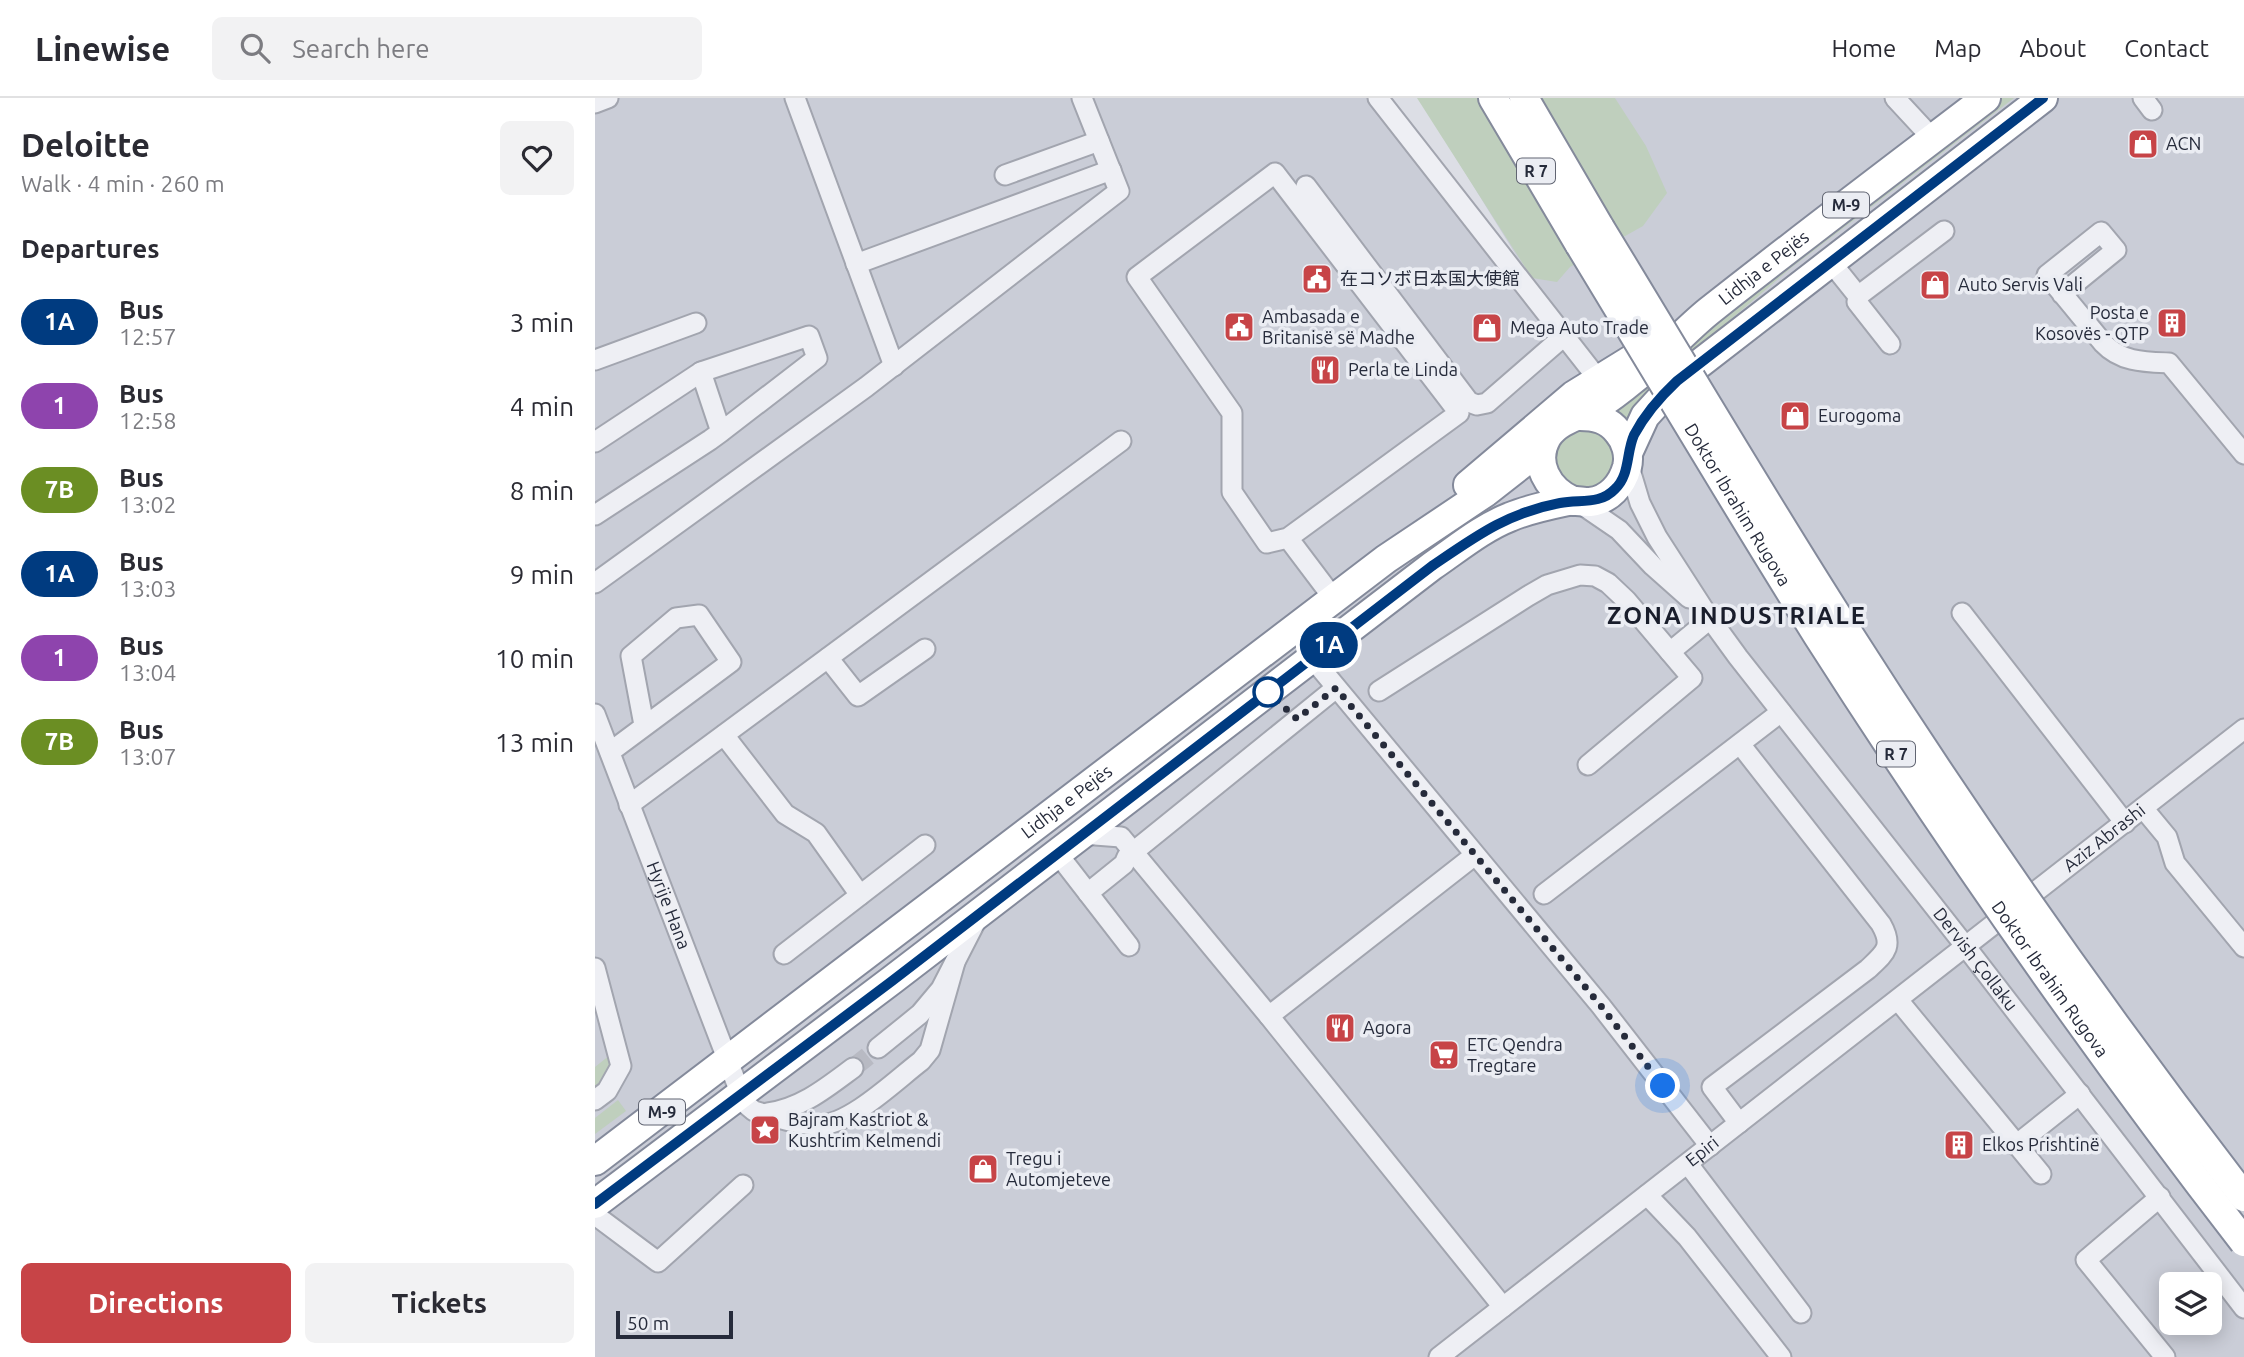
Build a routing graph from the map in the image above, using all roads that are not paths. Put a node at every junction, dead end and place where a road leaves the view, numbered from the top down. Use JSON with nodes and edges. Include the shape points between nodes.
{"nodes":[{"id":1,"x":608,"y":98,"type":"edge"},
{"id":2,"x":795,"y":98,"type":"edge"},
{"id":3,"x":1082,"y":98,"type":"edge"},
{"id":4,"x":1378,"y":98,"type":"edge"},
{"id":5,"x":1493,"y":98,"type":"edge"},
{"id":6,"x":1524,"y":98,"type":"edge"},
{"id":7,"x":1895,"y":98,"type":"edge"},
{"id":8,"x":1986,"y":98,"type":"edge"},
{"id":9,"x":2043,"y":98,"type":"edge"},
{"id":10,"x":595,"y":103,"type":"edge"},
{"id":11,"x":1933,"y":139,"type":"junction"},
{"id":12,"x":1100,"y":141,"type":"junction"},
{"id":13,"x":1111,"y":170,"type":"junction"},
{"id":14,"x":1006,"y":175,"type":"dead end"},
{"id":15,"x":1306,"y":186,"type":"dead end"},
{"id":16,"x":1944,"y":231,"type":"dead end"},
{"id":17,"x":1590,"y":236,"type":"junction"},
{"id":18,"x":1830,"y":261,"type":"junction"},
{"id":19,"x":856,"y":264,"type":"junction"},
{"id":20,"x":2062,"y":294,"type":"dead end"},
{"id":21,"x":1858,"y":296,"type":"junction"},
{"id":22,"x":1706,"y":313,"type":"junction"},
{"id":23,"x":696,"y":323,"type":"dead end"},
{"id":24,"x":1564,"y":336,"type":"junction"},
{"id":25,"x":1890,"y":344,"type":"dead end"},
{"id":26,"x":595,"y":360,"type":"edge"},
{"id":27,"x":894,"y":366,"type":"junction"},
{"id":28,"x":701,"y":372,"type":"junction"},
{"id":29,"x":1598,"y":379,"type":"junction"},
{"id":30,"x":1580,"y":416,"type":"junction"},
{"id":31,"x":721,"y":432,"type":"junction"},
{"id":32,"x":1121,"y":441,"type":"dead end"},
{"id":33,"x":595,"y":442,"type":"edge"},
{"id":34,"x":1542,"y":448,"type":"junction"},
{"id":35,"x":2244,"y":454,"type":"edge"},
{"id":36,"x":1628,"y":458,"type":"junction"},
{"id":37,"x":1575,"y":501,"type":"junction"},
{"id":38,"x":595,"y":515,"type":"edge"},
{"id":39,"x":1288,"y":538,"type":"junction"},
{"id":40,"x":1386,"y":559,"type":"junction"},
{"id":41,"x":595,"y":583,"type":"edge"},
{"id":42,"x":1334,"y":599,"type":"junction"},
{"id":43,"x":1962,"y":613,"type":"dead end"},
{"id":44,"x":1708,"y":616,"type":"junction"},
{"id":45,"x":925,"y":649,"type":"dead end"},
{"id":46,"x":1670,"y":652,"type":"junction"},
{"id":47,"x":828,"y":658,"type":"junction"},
{"id":48,"x":1312,"y":658,"type":"junction"},
{"id":49,"x":1336,"y":688,"type":"junction"},
{"id":50,"x":1379,"y":691,"type":"dead end"},
{"id":51,"x":1781,"y":712,"type":"junction"},
{"id":52,"x":595,"y":714,"type":"edge"},
{"id":53,"x":644,"y":725,"type":"junction"},
{"id":54,"x":2244,"y":729,"type":"edge"},
{"id":55,"x":724,"y":735,"type":"junction"},
{"id":56,"x":1740,"y":744,"type":"junction"},
{"id":57,"x":610,"y":752,"type":"junction"},
{"id":58,"x":1588,"y":765,"type":"dead end"},
{"id":59,"x":629,"y":805,"type":"junction"},
{"id":60,"x":2143,"y":808,"type":"junction"},
{"id":61,"x":2125,"y":823,"type":"junction"},
{"id":62,"x":1082,"y":834,"type":"junction"},
{"id":63,"x":1134,"y":843,"type":"junction"},
{"id":64,"x":925,"y":845,"type":"dead end"},
{"id":65,"x":1057,"y":853,"type":"junction"},
{"id":66,"x":1475,"y":855,"type":"junction"},
{"id":67,"x":1088,"y":893,"type":"junction"},
{"id":68,"x":1544,"y":894,"type":"dead end"},
{"id":69,"x":860,"y":895,"type":"junction"},
{"id":70,"x":981,"y":912,"type":"junction"},
{"id":71,"x":1129,"y":946,"type":"dead end"},
{"id":72,"x":1966,"y":947,"type":"junction"},
{"id":73,"x":2244,"y":947,"type":"edge"},
{"id":74,"x":784,"y":954,"type":"dead end"},
{"id":75,"x":955,"y":962,"type":"junction"},
{"id":76,"x":595,"y":968,"type":"edge"},
{"id":77,"x":1898,"y":1000,"type":"junction"},
{"id":78,"x":1269,"y":1016,"type":"junction"},
{"id":79,"x":879,"y":1048,"type":"tunnel mouth"},
{"id":80,"x":728,"y":1061,"type":"junction"},
{"id":81,"x":853,"y":1068,"type":"tunnel mouth"},
{"id":82,"x":2080,"y":1094,"type":"junction"},
{"id":83,"x":741,"y":1095,"type":"junction"},
{"id":84,"x":595,"y":1100,"type":"edge"},
{"id":85,"x":764,"y":1114,"type":"junction"},
{"id":86,"x":1739,"y":1123,"type":"junction"},
{"id":87,"x":2016,"y":1144,"type":"junction"},
{"id":88,"x":1710,"y":1146,"type":"junction"},
{"id":89,"x":595,"y":1161,"type":"edge"},
{"id":90,"x":1688,"y":1164,"type":"junction"},
{"id":91,"x":2041,"y":1174,"type":"dead end"},
{"id":92,"x":744,"y":1185,"type":"dead end"},
{"id":93,"x":1647,"y":1195,"type":"junction"},
{"id":94,"x":2160,"y":1197,"type":"junction"},
{"id":95,"x":2244,"y":1198,"type":"edge"},
{"id":96,"x":595,"y":1204,"type":"edge"},
{"id":97,"x":595,"y":1215,"type":"edge"},
{"id":98,"x":2244,"y":1242,"type":"edge"},
{"id":99,"x":1503,"y":1307,"type":"junction"},
{"id":100,"x":2244,"y":1308,"type":"edge"},
{"id":101,"x":1801,"y":1312,"type":"dead end"},
{"id":102,"x":1439,"y":1357,"type":"edge"},
{"id":103,"x":1781,"y":1357,"type":"edge"},
{"id":104,"x":2165,"y":1357,"type":"edge"}],
"edges":[{"from":1,"to":10,"type":"street"},
{"from":2,"to":19,"type":"street"},
{"from":3,"to":12,"type":"street"},
{"from":4,"to":24,"type":"street"},
{"from":5,"to":17,"type":"highway","name":"Doktor Ibrahim Rugova","number":"R 7"},
{"from":6,"to":17,"type":"highway","name":"Doktor Ibrahim Rugova","number":"R 7"},
{"from":7,"to":11,"type":"street"},
{"from":8,"to":11,"type":"highway","name":"Lidhja e Pejës","number":"M-9"},
{"from":9,"to":18,"type":"highway","name":"Lidhja e Pejës","number":"M-9"},
{"from":11,"to":22,"type":"highway","name":"Lidhja e Pejës","number":"M-9"},
{"from":12,"to":13,"type":"street"},
{"from":12,"to":14,"type":"street"},
{"from":13,"to":19,"type":"street"},
{"from":13,"to":27,"type":"street","via":[[1119,191]]},
{"from":15,"to":24,"type":"street","via":[[1469,402],[1487,403]]},
{"from":16,"to":21,"type":"street"},
{"from":17,"to":95,"type":"highway","name":"Doktor Ibrahim Rugova","number":"R 7","bridge":true,"via":[[1962,806]]},
{"from":17,"to":98,"type":"highway","name":"Doktor Ibrahim Rugova","number":"R 7","bridge":true,"via":[[1818,635],[1933,811],[2153,1124]]},
{"from":18,"to":21,"type":"street"},
{"from":18,"to":36,"type":"highway","name":"Lidhja e Pejës","number":"M-9","via":[[1677,381],[1645,416]]},
{"from":19,"to":27,"type":"street"},
{"from":20,"to":35,"type":"street","via":[[2112,352],[2138,361],[2169,363]]},
{"from":21,"to":25,"type":"street","via":[[1857,302]]},
{"from":22,"to":29,"type":"highway"},
{"from":22,"to":30,"type":"highway","name":"Lidhja e Pejës","number":"M-9","via":[[1616,394]]},
{"from":23,"to":26,"type":"street"},
{"from":24,"to":29,"type":"street"},
{"from":27,"to":41,"type":"street"},
{"from":28,"to":31,"type":"street"},
{"from":28,"to":31,"type":"street","via":[[809,336],[817,358]]},
{"from":28,"to":33,"type":"street"},
{"from":29,"to":40,"type":"highway","via":[[1547,416]]},
{"from":30,"to":34,"type":"highway","name":"Lidhja e Pejës","via":[[1556,426]]},
{"from":30,"to":36,"type":"highway","via":[[1611,425],[1625,442]]},
{"from":31,"to":38,"type":"street"},
{"from":32,"to":47,"type":"street"},
{"from":34,"to":37,"type":"highway","via":[[1547,481]]},
{"from":34,"to":40,"type":"highway","name":"Lidhja e Pejës","number":"M-9"},
{"from":36,"to":37,"type":"highway","name":"Lidhja e Pejës","via":[[1616,489],[1598,499]]},
{"from":36,"to":44,"type":"street","via":[[1649,522]]},
{"from":37,"to":44,"type":"street","via":[[1619,530]]},
{"from":37,"to":48,"type":"highway","name":"Lidhja e Pejës","number":"M-9","via":[[1518,514],[1484,531]]},
{"from":39,"to":39,"type":"street","via":[[1267,543],[1231,492],[1233,413],[1137,277],[1275,173],[1458,413]]},
{"from":39,"to":42,"type":"street"},
{"from":40,"to":42,"type":"highway","name":"Lidhja e Pejës","number":"M-9"},
{"from":42,"to":80,"type":"highway","name":"Lidhja e Pejës","number":"M-9"},
{"from":43,"to":61,"type":"street"},
{"from":44,"to":46,"type":"street"},
{"from":44,"to":51,"type":"street","name":"Dervish Çollaku"},
{"from":45,"to":47,"type":"street","via":[[858,696]]},
{"from":46,"to":50,"type":"street","via":[[1608,583],[1580,575],[1528,596]]},
{"from":46,"to":58,"type":"street","via":[[1692,678]]},
{"from":47,"to":55,"type":"street"},
{"from":48,"to":49,"type":"street"},
{"from":48,"to":62,"type":"highway","name":"Lidhja e Pejës","number":"M-9"},
{"from":49,"to":63,"type":"street"},
{"from":49,"to":66,"type":"street"},
{"from":51,"to":56,"type":"street"},
{"from":51,"to":72,"type":"street","name":"Dervish Çollaku"},
{"from":52,"to":57,"type":"street","name":"Hyrije Hana"},
{"from":53,"to":53,"type":"street","via":[[731,662],[699,615],[675,618],[631,656]]},
{"from":53,"to":57,"type":"street"},
{"from":54,"to":60,"type":"street","name":"Aziz Abrashi"},
{"from":55,"to":59,"type":"street"},
{"from":55,"to":69,"type":"street","via":[[785,814],[816,833]]},
{"from":56,"to":68,"type":"street"},
{"from":56,"to":86,"type":"street","via":[[1881,924],[1889,942],[1868,969],[1712,1087]]},
{"from":57,"to":59,"type":"street","name":"Hyrije Hana"},
{"from":59,"to":80,"type":"street","name":"Hyrije Hana"},
{"from":60,"to":61,"type":"street","name":"Aziz Abrashi"},
{"from":60,"to":73,"type":"street","via":[[2167,837],[2175,863]]},
{"from":61,"to":72,"type":"street","name":"Aziz Abrashi"},
{"from":62,"to":63,"type":"street"},
{"from":62,"to":65,"type":"highway","name":"Lidhja e Pejës","number":"M-9"},
{"from":63,"to":67,"type":"street","via":[[1124,864]]},
{"from":63,"to":78,"type":"street"},
{"from":64,"to":69,"type":"street"},
{"from":65,"to":67,"type":"street"},
{"from":65,"to":70,"type":"highway","name":"Lidhja e Pejës","number":"M-9"},
{"from":66,"to":78,"type":"street"},
{"from":66,"to":88,"type":"street"},
{"from":67,"to":71,"type":"street"},
{"from":69,"to":74,"type":"street"},
{"from":70,"to":75,"type":"street"},
{"from":70,"to":83,"type":"highway","name":"Lidhja e Pejës","number":"M-9"},
{"from":72,"to":77,"type":"street","name":"Epiri"},
{"from":72,"to":82,"type":"street","name":"Dervish Çollaku"},
{"from":75,"to":79,"type":"street","via":[[931,1002]]},
{"from":75,"to":85,"type":"street","via":[[930,1050],[910,1069],[836,1123],[805,1124]]},
{"from":76,"to":84,"type":"street","via":[[621,1066],[607,1091]]},
{"from":77,"to":86,"type":"street","name":"Epiri"},
{"from":77,"to":87,"type":"street"},
{"from":78,"to":99,"type":"street"},
{"from":80,"to":83,"type":"street","name":"Hyrije Hana"},
{"from":80,"to":89,"type":"highway","name":"Lidhja e Pejës","number":"M-9"},
{"from":81,"to":85,"type":"street","via":[[807,1101]]},
{"from":82,"to":87,"type":"street"},
{"from":82,"to":94,"type":"street","name":"Dervish Çollaku"},
{"from":83,"to":85,"type":"street","via":[[748,1106]]},
{"from":83,"to":96,"type":"highway","name":"Lidhja e Pejës","number":"M-9"},
{"from":86,"to":88,"type":"street","name":"Epiri"},
{"from":87,"to":91,"type":"street"},
{"from":88,"to":90,"type":"street","name":"Epiri"},
{"from":90,"to":93,"type":"street","name":"Epiri"},
{"from":90,"to":101,"type":"street"},
{"from":92,"to":97,"type":"street","via":[[658,1262]]},
{"from":93,"to":99,"type":"street","name":"Epiri"},
{"from":93,"to":103,"type":"street","via":[[1687,1237]]},
{"from":94,"to":100,"type":"street","name":"Dervish Çollaku"},
{"from":94,"to":104,"type":"street","via":[[2086,1260]]},
{"from":99,"to":102,"type":"street","name":"Epiri"}]}
